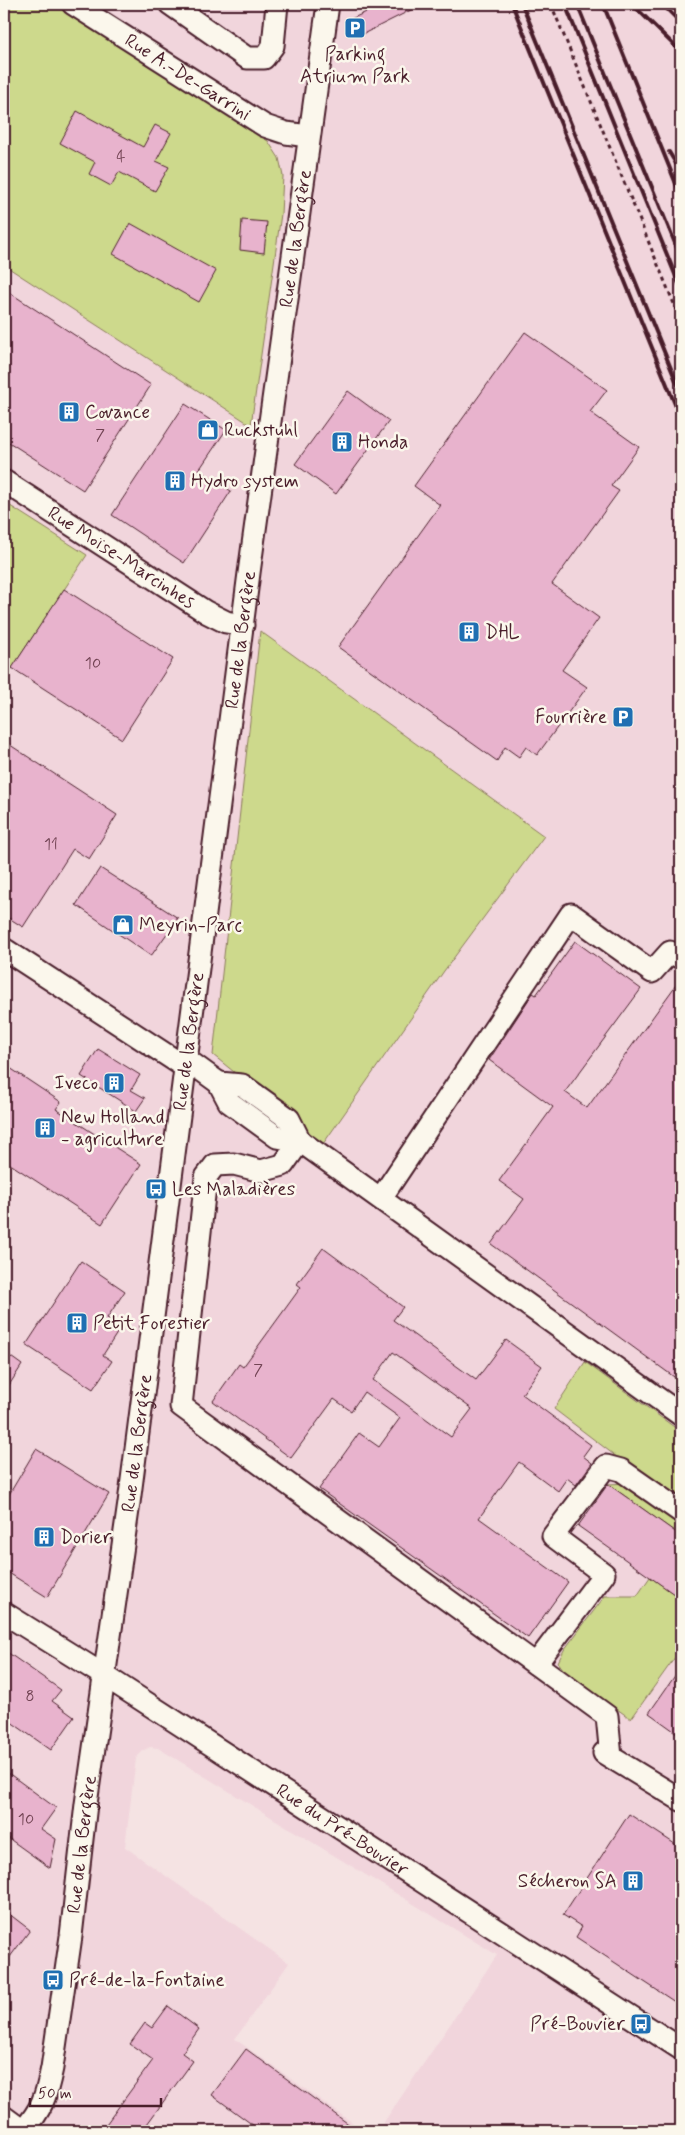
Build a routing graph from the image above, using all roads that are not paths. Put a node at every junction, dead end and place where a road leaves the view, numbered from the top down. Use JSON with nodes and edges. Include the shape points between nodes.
{"nodes":[{"id":1,"x":74,"y":4,"type":"edge"},
{"id":2,"x":170,"y":4,"type":"edge"},
{"id":3,"x":277,"y":4,"type":"edge"},
{"id":4,"x":328,"y":4,"type":"edge"},
{"id":5,"x":308,"y":136,"type":"junction"},
{"id":6,"x":4,"y":481,"type":"edge"},
{"id":7,"x":243,"y":625,"type":"junction"},
{"id":8,"x":4,"y":949,"type":"edge"},
{"id":9,"x":681,"y":958,"type":"edge"},
{"id":10,"x":186,"y":1063,"type":"junction"},
{"id":11,"x":300,"y":1141,"type":"junction"},
{"id":12,"x":380,"y":1198,"type":"junction"},
{"id":13,"x":681,"y":1415,"type":"edge"},
{"id":14,"x":681,"y":1512,"type":"edge"},
{"id":15,"x":4,"y":1613,"type":"edge"},
{"id":16,"x":536,"y":1664,"type":"junction"},
{"id":17,"x":105,"y":1676,"type":"junction"},
{"id":18,"x":681,"y":1800,"type":"edge"},
{"id":19,"x":681,"y":2049,"type":"edge"},
{"id":20,"x":4,"y":2117,"type":"edge"},
{"id":21,"x":23,"y":2131,"type":"edge"}],
"edges":[{"from":1,"to":5,"type":"street","name":"Rue A.-De-Garrini","via":[[265,126]]},
{"from":2,"to":3,"type":"street","via":[[247,58],[264,58],[273,46]]},
{"from":4,"to":5,"type":"street","name":"Rue de la Bergère"},
{"from":5,"to":7,"type":"street","name":"Rue de la Bergère"},
{"from":6,"to":7,"type":"street","name":"Rue Moïse-Marcinhes","via":[[206,612],[226,622]]},
{"from":7,"to":10,"type":"street","name":"Rue de la Bergère"},
{"from":8,"to":10,"type":"street"},
{"from":9,"to":12,"type":"street","via":[[670,952],[652,972],[571,914]]},
{"from":10,"to":11,"type":"street","via":[[219,1083],[229,1102],[277,1137]]},
{"from":10,"to":17,"type":"street","name":"Rue de la Bergère"},
{"from":11,"to":12,"type":"street"},
{"from":11,"to":16,"type":"street","via":[[283,1165],[261,1171],[234,1164],[215,1166],[206,1177],[181,1406]]},
{"from":12,"to":13,"type":"street"},
{"from":14,"to":16,"type":"street","via":[[621,1470],[606,1466],[553,1536],[604,1574]]},
{"from":15,"to":17,"type":"street","name":"Rue du Pré-Bouvier"},
{"from":16,"to":18,"type":"street","via":[[607,1716],[608,1755]]},
{"from":17,"to":19,"type":"street","name":"Rue du Pré-Bouvier"},
{"from":17,"to":21,"type":"street","name":"Rue de la Bergère","via":[[52,2068],[42,2106]]},
{"from":20,"to":21,"type":"street"}]}
